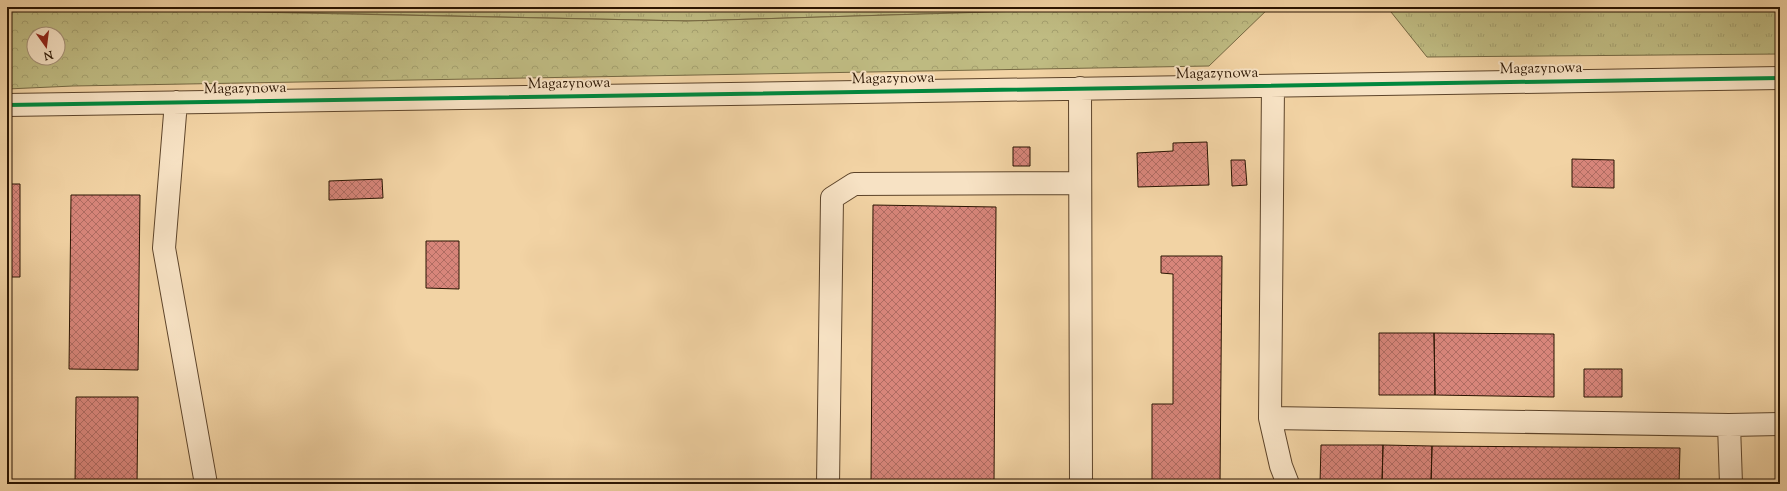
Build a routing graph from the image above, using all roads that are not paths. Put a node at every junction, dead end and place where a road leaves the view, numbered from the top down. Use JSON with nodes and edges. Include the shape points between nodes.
{"nodes":[{"id":1,"x":1780,"y":78,"type":"edge"},
{"id":2,"x":1273,"y":86,"type":"junction"},
{"id":3,"x":1080,"y":88,"type":"junction"},
{"id":4,"x":176,"y":102,"type":"junction"},
{"id":5,"x":7,"y":105,"type":"edge"},
{"id":6,"x":1080,"y":183,"type":"junction"},
{"id":7,"x":1270,"y":418,"type":"junction"},
{"id":8,"x":1780,"y":424,"type":"edge"},
{"id":9,"x":1729,"y":425,"type":"junction"},
{"id":10,"x":206,"y":484,"type":"edge"},
{"id":11,"x":828,"y":484,"type":"edge"},
{"id":12,"x":1081,"y":484,"type":"edge"},
{"id":13,"x":1288,"y":484,"type":"edge"},
{"id":14,"x":1731,"y":484,"type":"edge"}],
"edges":[{"from":1,"to":2,"type":"street","name":"Magazynowa"},
{"from":2,"to":3,"type":"street","name":"Magazynowa"},
{"from":2,"to":7,"type":"street"},
{"from":3,"to":4,"type":"street","name":"Magazynowa"},
{"from":3,"to":6,"type":"street"},
{"from":4,"to":5,"type":"street","name":"Magazynowa"},
{"from":4,"to":10,"type":"street","via":[[164,248]]},
{"from":6,"to":11,"type":"street","via":[[854,184],[832,198]]},
{"from":6,"to":12,"type":"street"},
{"from":7,"to":9,"type":"street"},
{"from":7,"to":13,"type":"street","via":[[1281,466]]},
{"from":8,"to":9,"type":"street"},
{"from":9,"to":14,"type":"street"}]}
